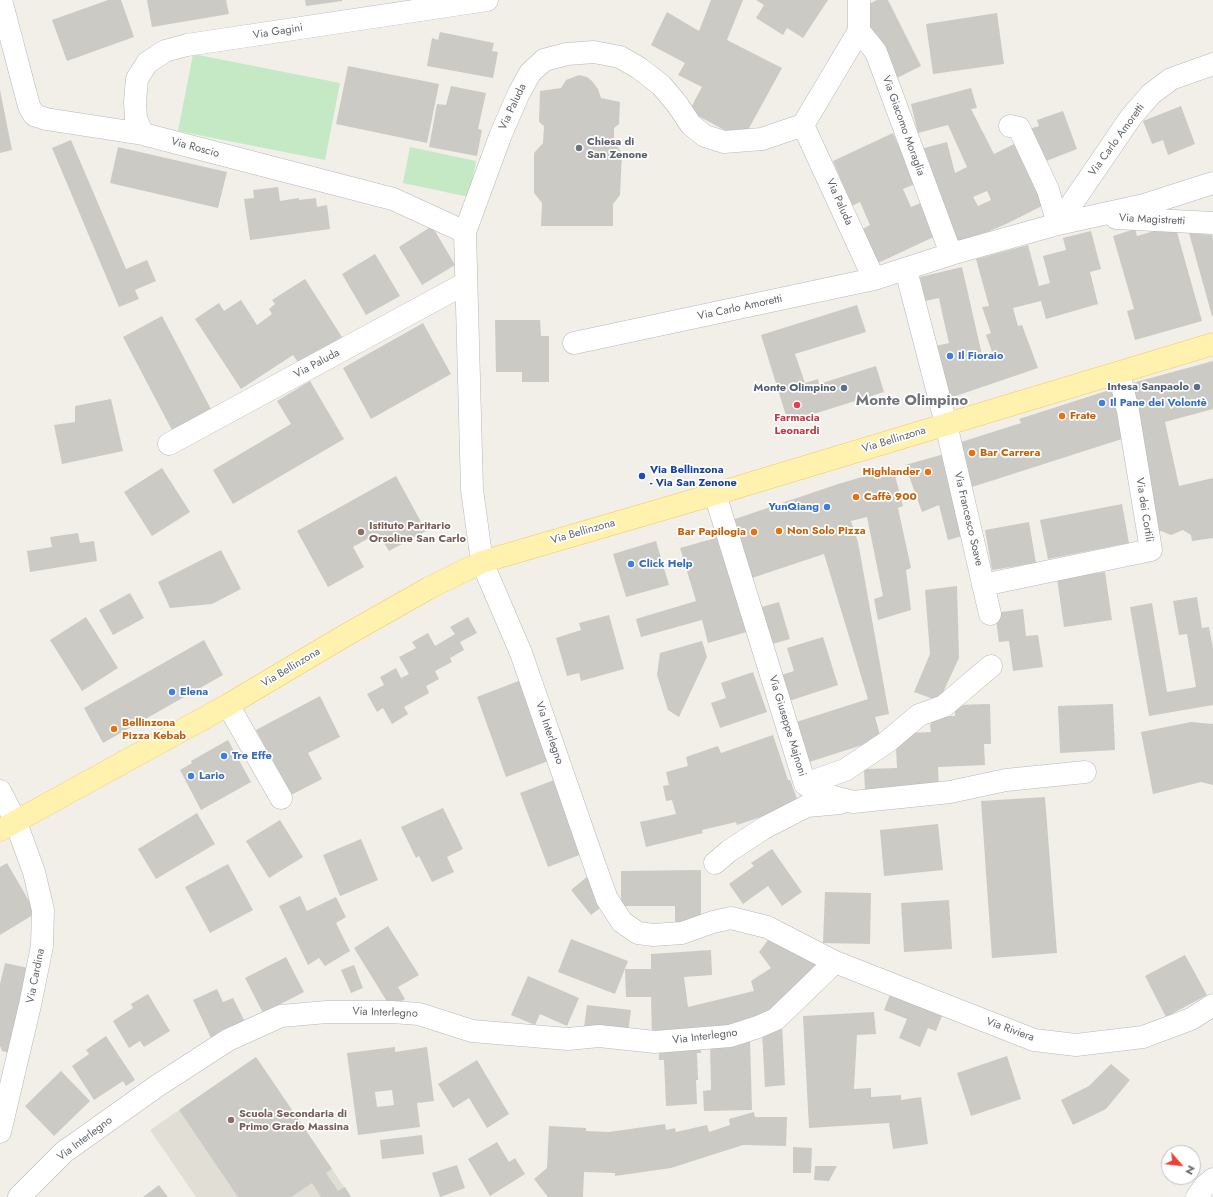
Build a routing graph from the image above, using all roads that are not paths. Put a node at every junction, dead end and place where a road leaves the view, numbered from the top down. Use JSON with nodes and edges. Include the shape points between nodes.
{"nodes":[{"id":1,"x":1,"y":0,"type":"edge"},
{"id":2,"x":487,"y":0,"type":"edge"},
{"id":3,"x":859,"y":0,"type":"edge"},
{"id":4,"x":859,"y":31,"type":"junction"},
{"id":5,"x":1213,"y":64,"type":"edge"},
{"id":6,"x":804,"y":126,"type":"junction"},
{"id":7,"x":1010,"y":126,"type":"dead end"},
{"id":8,"x":143,"y":134,"type":"junction"},
{"id":9,"x":1213,"y":183,"type":"edge"},
{"id":10,"x":1091,"y":217,"type":"junction"},
{"id":11,"x":1213,"y":223,"type":"edge"},
{"id":12,"x":1058,"y":224,"type":"junction"},
{"id":13,"x":465,"y":232,"type":"junction"},
{"id":14,"x":951,"y":254,"type":"junction"},
{"id":15,"x":906,"y":270,"type":"junction"},
{"id":16,"x":874,"y":279,"type":"junction"},
{"id":17,"x":466,"y":283,"type":"junction"},
{"id":18,"x":574,"y":343,"type":"dead end"},
{"id":19,"x":1213,"y":344,"type":"edge"},
{"id":20,"x":1120,"y":373,"type":"junction"},
{"id":21,"x":946,"y":424,"type":"junction"},
{"id":22,"x":169,"y":444,"type":"dead end"},
{"id":23,"x":715,"y":494,"type":"junction"},
{"id":24,"x":482,"y":562,"type":"junction"},
{"id":25,"x":983,"y":585,"type":"junction"},
{"id":26,"x":990,"y":614,"type":"dead end"},
{"id":27,"x":991,"y":666,"type":"dead end"},
{"id":28,"x":228,"y":705,"type":"junction"},
{"id":29,"x":1085,"y":772,"type":"dead end"},
{"id":30,"x":805,"y":784,"type":"junction"},
{"id":31,"x":0,"y":791,"type":"edge"},
{"id":32,"x":281,"y":798,"type":"dead end"},
{"id":33,"x":853,"y":802,"type":"junction"},
{"id":34,"x":8,"y":825,"type":"edge"},
{"id":35,"x":716,"y":863,"type":"dead end"},
{"id":36,"x":835,"y":962,"type":"junction"},
{"id":37,"x":1213,"y":1005,"type":"edge"},
{"id":38,"x":0,"y":1132,"type":"edge"},
{"id":39,"x":1213,"y":1179,"type":"edge"},
{"id":40,"x":19,"y":1197,"type":"edge"},
{"id":41,"x":1197,"y":1197,"type":"edge"}],
"edges":[{"from":1,"to":8,"type":"street","name":"Via Roscio","via":[[29,106],[34,115]]},
{"from":2,"to":8,"type":"street","name":"Via Gagini","via":[[187,45],[165,51],[147,63],[137,80],[136,119]]},
{"from":3,"to":4,"type":"street"},
{"from":4,"to":6,"type":"street"},
{"from":4,"to":14,"type":"street","name":"Via Giacomo Moraglia","via":[[876,52]]},
{"from":5,"to":12,"type":"street","name":"Via Carlo Amoretti","via":[[1171,79],[1151,94],[1131,117]]},
{"from":6,"to":13,"type":"street","name":"Via Paluda","via":[[762,139],[724,142],[705,136],[691,125],[661,85],[640,68],[620,57],[594,52],[567,54],[544,60],[530,73],[519,93]]},
{"from":6,"to":16,"type":"street","name":"Via Paluda"},
{"from":7,"to":12,"type":"street","via":[[1018,128],[1048,190]]},
{"from":8,"to":13,"type":"street","name":"Via Roscio","via":[[393,199]]},
{"from":9,"to":10,"type":"street","name":"Via Carlo Amoretti"},
{"from":10,"to":11,"type":"street","name":"Via Magistretti"},
{"from":10,"to":12,"type":"street","name":"Via Carlo Amoretti"},
{"from":12,"to":14,"type":"street","name":"Via Carlo Amoretti"},
{"from":13,"to":17,"type":"street","name":"Via Paluda"},
{"from":14,"to":15,"type":"street","name":"Via Carlo Amoretti"},
{"from":15,"to":16,"type":"street","name":"Via Carlo Amoretti"},
{"from":15,"to":21,"type":"street"},
{"from":16,"to":18,"type":"street","name":"Via Carlo Amoretti"},
{"from":17,"to":22,"type":"street","name":"Via Paluda"},
{"from":17,"to":24,"type":"street","name":"Via Paluda","via":[[472,490]]},
{"from":19,"to":20,"type":"main road","name":"Via Bellinzona"},
{"from":20,"to":21,"type":"main road","name":"Via Bellinzona"},
{"from":20,"to":25,"type":"street","name":"Via dei Cortili","via":[[1151,550]]},
{"from":21,"to":23,"type":"main road","name":"Via Bellinzona"},
{"from":21,"to":25,"type":"street","name":"Via Francesco Soave"},
{"from":23,"to":24,"type":"main road","name":"Via Bellinzona"},
{"from":23,"to":30,"type":"street","name":"Via Giuseppe Majnoni"},
{"from":24,"to":28,"type":"main road","name":"Via Bellinzona","via":[[346,635]]},
{"from":24,"to":36,"type":"street","name":"Via Interlegno","via":[[521,653],[607,899],[622,922],[638,933],[653,935],[682,933],[731,918],[767,927]]},
{"from":25,"to":26,"type":"street","name":"Via Francesco Soave"},
{"from":27,"to":30,"type":"street","via":[[944,706],[919,715],[887,742],[845,770]]},
{"from":28,"to":32,"type":"street"},
{"from":28,"to":34,"type":"main road","name":"Via Bellinzona"},
{"from":29,"to":33,"type":"street","name":"Via Giuseppe Majnoni","via":[[1006,780],[950,792]]},
{"from":30,"to":33,"type":"street","name":"Via Giuseppe Majnoni","via":[[818,793]]},
{"from":31,"to":34,"type":"street","name":"Via Cardina"},
{"from":33,"to":35,"type":"street","via":[[807,806],[764,828],[729,851]]},
{"from":34,"to":38,"type":"street","name":"Via Cardina","via":[[34,872],[43,910],[42,946]]},
{"from":36,"to":37,"type":"street","name":"Via Riviera","via":[[1034,1040],[1076,1045],[1143,1037],[1191,1019]]},
{"from":36,"to":40,"type":"street","name":"Via Interlegno","via":[[776,1019],[730,1036],[655,1042],[599,1036],[568,1039],[472,1031],[419,1014],[327,1012],[282,1016],[228,1040],[157,1086],[64,1152]]},
{"from":39,"to":41,"type":"street"}]}
